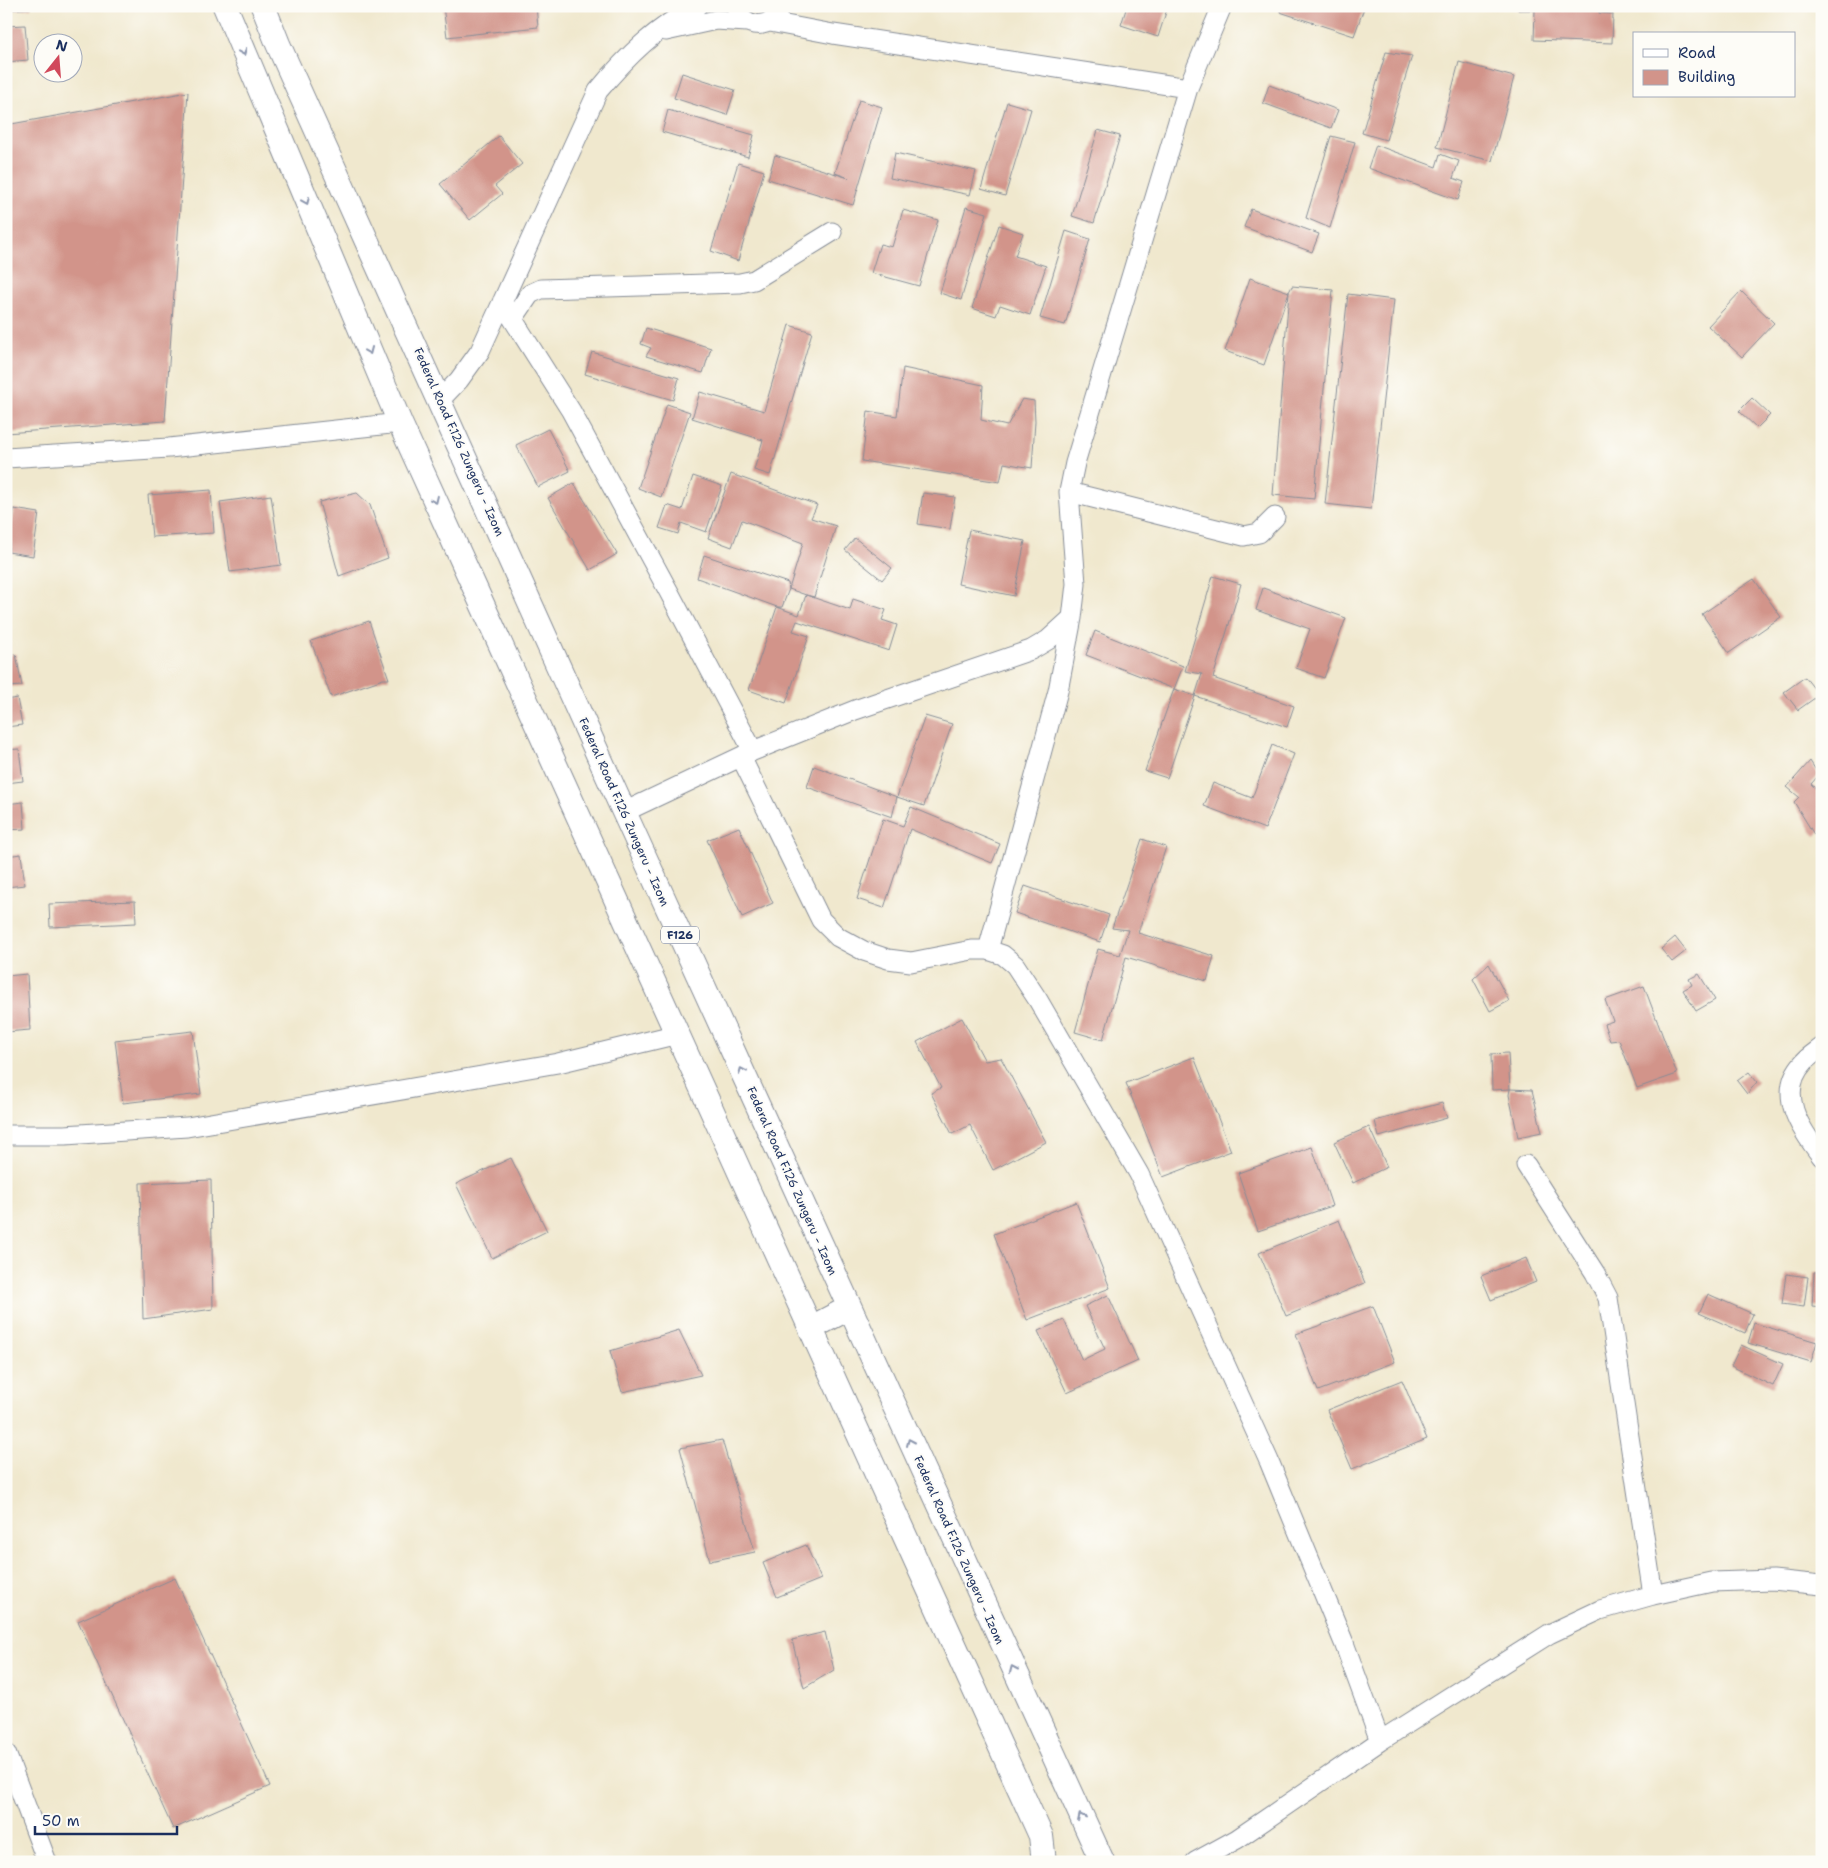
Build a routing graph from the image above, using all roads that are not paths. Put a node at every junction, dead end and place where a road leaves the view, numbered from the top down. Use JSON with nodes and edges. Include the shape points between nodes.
{"nodes":[{"id":1,"x":225,"y":6,"type":"edge"},
{"id":2,"x":263,"y":6,"type":"edge"},
{"id":3,"x":697,"y":6,"type":"edge"},
{"id":4,"x":736,"y":6,"type":"edge"},
{"id":5,"x":780,"y":6,"type":"edge"},
{"id":6,"x":786,"y":6,"type":"edge"},
{"id":7,"x":1222,"y":6,"type":"edge"},
{"id":8,"x":747,"y":22,"type":"junction"},
{"id":9,"x":770,"y":22,"type":"junction"},
{"id":10,"x":833,"y":34,"type":"junction"},
{"id":11,"x":650,"y":36,"type":"junction"},
{"id":12,"x":1188,"y":88,"type":"junction"},
{"id":13,"x":832,"y":232,"type":"dead end"},
{"id":14,"x":502,"y":302,"type":"junction"},
{"id":15,"x":513,"y":319,"type":"junction"},
{"id":16,"x":440,"y":400,"type":"junction"},
{"id":17,"x":400,"y":423,"type":"junction"},
{"id":18,"x":6,"y":458,"type":"edge"},
{"id":19,"x":1069,"y":492,"type":"junction"},
{"id":20,"x":1275,"y":517,"type":"dead end"},
{"id":21,"x":1072,"y":618,"type":"junction"},
{"id":22,"x":747,"y":754,"type":"junction"},
{"id":23,"x":624,"y":812,"type":"junction"},
{"id":24,"x":988,"y":950,"type":"junction"},
{"id":25,"x":678,"y":1034,"type":"junction"},
{"id":26,"x":1822,"y":1046,"type":"edge"},
{"id":27,"x":6,"y":1135,"type":"edge"},
{"id":28,"x":1822,"y":1157,"type":"edge"},
{"id":29,"x":1526,"y":1165,"type":"dead end"},
{"id":30,"x":850,"y":1308,"type":"junction"},
{"id":31,"x":811,"y":1328,"type":"junction"},
{"id":32,"x":1822,"y":1585,"type":"edge"},
{"id":33,"x":1653,"y":1595,"type":"junction"},
{"id":34,"x":1380,"y":1741,"type":"junction"},
{"id":35,"x":6,"y":1753,"type":"edge"},
{"id":36,"x":47,"y":1862,"type":"edge"},
{"id":37,"x":1044,"y":1862,"type":"edge"},
{"id":38,"x":1092,"y":1862,"type":"edge"},
{"id":39,"x":1102,"y":1862,"type":"edge"},
{"id":40,"x":1195,"y":1862,"type":"edge"}],
"edges":[{"from":1,"to":17,"type":"main road","one_way":true},
{"from":2,"to":16,"type":"main road","name":"Federal Road F.126 Zungeru - Izom","number":"F126"},
{"from":3,"to":11,"type":"street"},
{"from":4,"to":8,"type":"street","via":[[738,14]]},
{"from":5,"to":9,"type":"street"},
{"from":6,"to":10,"type":"street","via":[[805,22]]},
{"from":7,"to":12,"type":"street"},
{"from":8,"to":9,"type":"street","via":[[754,25]]},
{"from":8,"to":11,"type":"street","via":[[716,20]]},
{"from":9,"to":10,"type":"street"},
{"from":10,"to":12,"type":"street"},
{"from":11,"to":14,"type":"street","via":[[598,91]]},
{"from":12,"to":19,"type":"street"},
{"from":13,"to":15,"type":"street","via":[[754,280],[541,289],[530,294]]},
{"from":14,"to":15,"type":"street"},
{"from":14,"to":16,"type":"street","via":[[480,350]]},
{"from":15,"to":22,"type":"street","via":[[570,411],[669,592]]},
{"from":16,"to":23,"type":"main road","name":"Federal Road F.126 Zungeru - Izom","number":"F126"},
{"from":17,"to":18,"type":"street","via":[[169,448]]},
{"from":17,"to":25,"type":"main road","one_way":true},
{"from":19,"to":20,"type":"street","via":[[1244,536],[1259,533]]},
{"from":19,"to":21,"type":"street","via":[[1076,584]]},
{"from":21,"to":22,"type":"street","via":[[1048,640],[1031,650],[856,710]]},
{"from":21,"to":24,"type":"street","via":[[1058,691]]},
{"from":22,"to":23,"type":"street"},
{"from":22,"to":24,"type":"street","via":[[821,920],[838,937],[864,952],[911,962]]},
{"from":30,"to":23,"type":"main road","name":"Federal Road F.126 Zungeru - Izom","number":"F126","one_way":true},
{"from":24,"to":34,"type":"street","via":[[1003,955],[1015,965],[1139,1174],[1269,1461],[1344,1643]]},
{"from":25,"to":27,"type":"street","via":[[558,1063],[188,1127],[65,1135]]},
{"from":25,"to":31,"type":"main road"},
{"from":26,"to":28,"type":"street","via":[[1803,1063],[1795,1076],[1790,1098],[1803,1133]]},
{"from":29,"to":33,"type":"street","via":[[1608,1298]]},
{"from":30,"to":31,"type":"main road"},
{"from":39,"to":30,"type":"main road","name":"Federal Road F.126 Zungeru - Izom","number":"F126","one_way":true},
{"from":31,"to":37,"type":"main road","via":[[1041,1836]]},
{"from":32,"to":33,"type":"street","via":[[1773,1580],[1712,1582]]},
{"from":33,"to":34,"type":"street","via":[[1600,1610],[1550,1634]]},
{"from":34,"to":40,"type":"street","via":[[1237,1839]]},
{"from":35,"to":36,"type":"street"},
{"from":38,"to":39,"type":"main road","number":"F126"}]}
